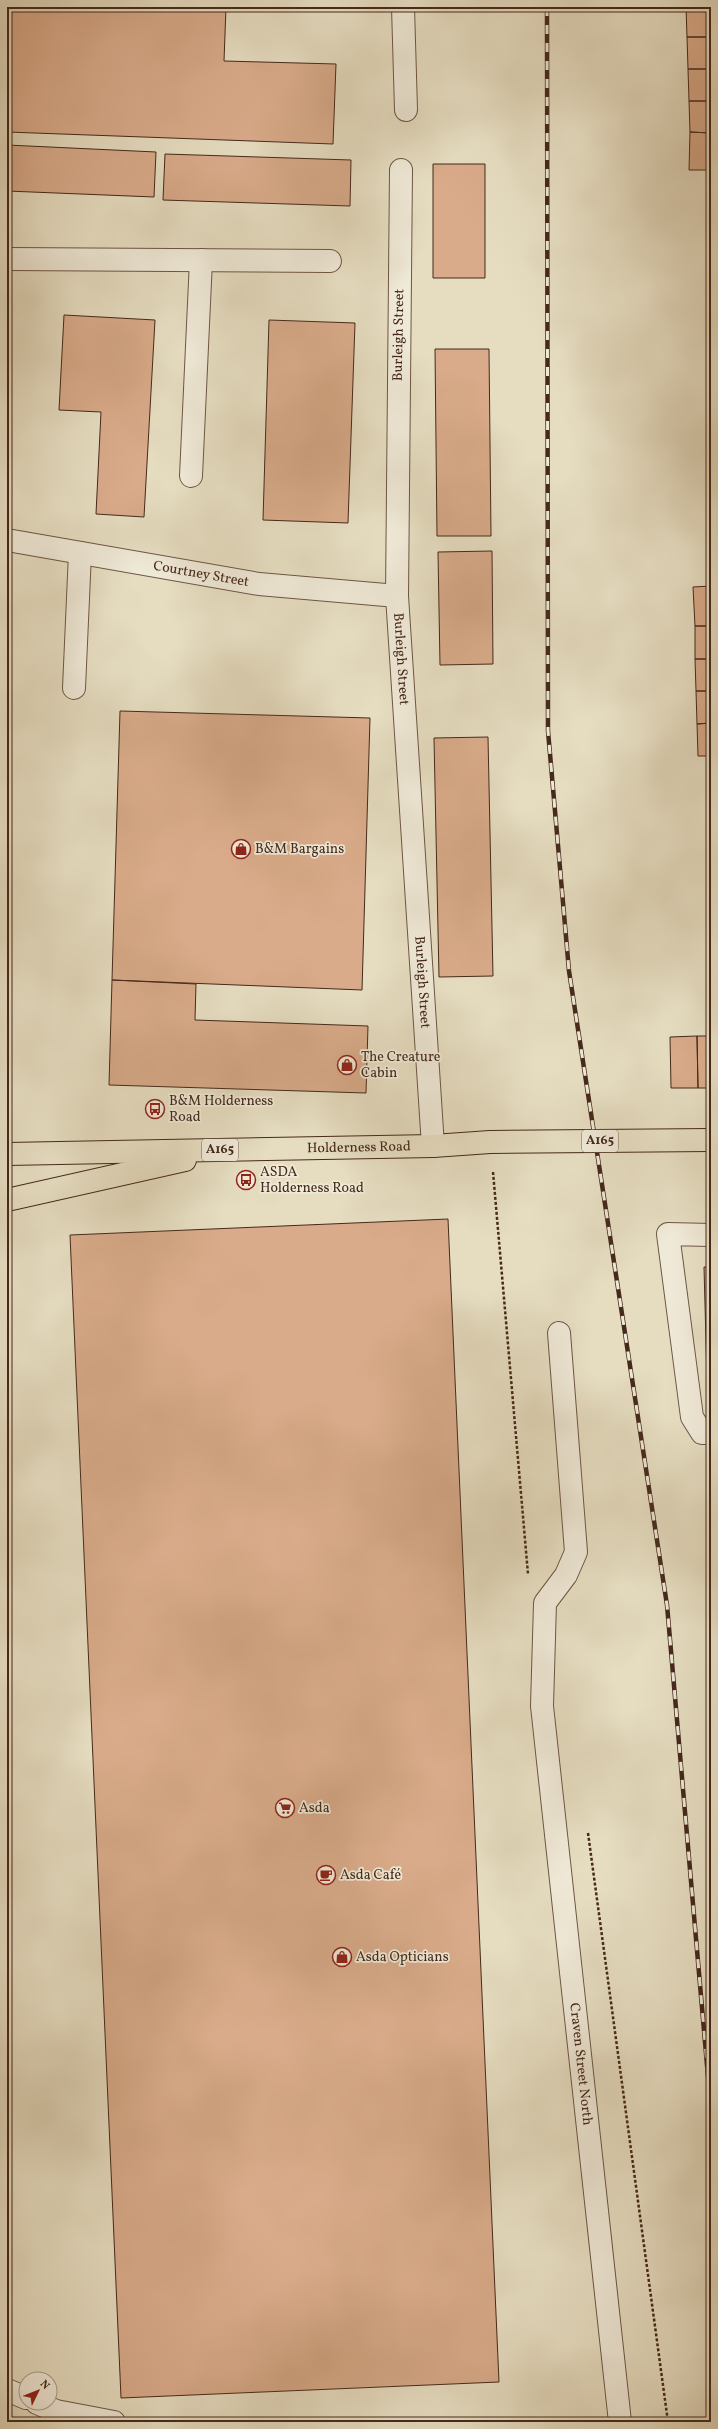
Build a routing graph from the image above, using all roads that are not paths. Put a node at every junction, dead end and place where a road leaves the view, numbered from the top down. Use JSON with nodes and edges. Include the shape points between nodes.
{"nodes":[{"id":1,"x":403,"y":7,"type":"edge"},
{"id":2,"x":406,"y":110,"type":"dead end"},
{"id":3,"x":401,"y":170,"type":"dead end"},
{"id":4,"x":7,"y":259,"type":"edge"},
{"id":5,"x":201,"y":260,"type":"junction"},
{"id":6,"x":330,"y":261,"type":"dead end"},
{"id":7,"x":191,"y":476,"type":"dead end"},
{"id":8,"x":7,"y":540,"type":"edge"},
{"id":9,"x":80,"y":553,"type":"junction"},
{"id":10,"x":397,"y":596,"type":"junction"},
{"id":11,"x":74,"y":688,"type":"dead end"},
{"id":12,"x":711,"y":1140,"type":"edge"},
{"id":13,"x":433,"y":1146,"type":"junction"},
{"id":14,"x":229,"y":1150,"type":"junction"},
{"id":15,"x":7,"y":1154,"type":"edge"},
{"id":16,"x":7,"y":1200,"type":"edge"},
{"id":17,"x":711,"y":1235,"type":"edge"},
{"id":18,"x":559,"y":1333,"type":"dead end"},
{"id":19,"x":711,"y":1433,"type":"edge"},
{"id":20,"x":7,"y":2390,"type":"edge"},
{"id":21,"x":18,"y":2395,"type":"edge"},
{"id":22,"x":56,"y":2411,"type":"edge"},
{"id":23,"x":114,"y":2422,"type":"edge"},
{"id":24,"x":620,"y":2422,"type":"edge"}],
"edges":[{"from":1,"to":2,"type":"street"},
{"from":3,"to":10,"type":"street","name":"Burleigh Street"},
{"from":4,"to":5,"type":"street"},
{"from":5,"to":6,"type":"street"},
{"from":5,"to":7,"type":"street"},
{"from":8,"to":9,"type":"street","name":"Courtney Street"},
{"from":9,"to":10,"type":"street","name":"Courtney Street","via":[[259,584]]},
{"from":9,"to":11,"type":"street"},
{"from":10,"to":13,"type":"street","name":"Burleigh Street"},
{"from":12,"to":13,"type":"highway","name":"Holderness Road","number":"A165","via":[[490,1142]]},
{"from":13,"to":14,"type":"highway","name":"Holderness Road","number":"A165"},
{"from":14,"to":15,"type":"highway","name":"Holderness Road","number":"A165"},
{"from":14,"to":16,"type":"highway"},
{"from":17,"to":19,"type":"street","via":[[668,1234],[692,1417],[702,1433]]},
{"from":18,"to":24,"type":"street","name":"Craven Street North","via":[[576,1552],[566,1576],[545,1603],[542,1706]]},
{"from":20,"to":21,"type":"street"},
{"from":22,"to":23,"type":"street"}]}
